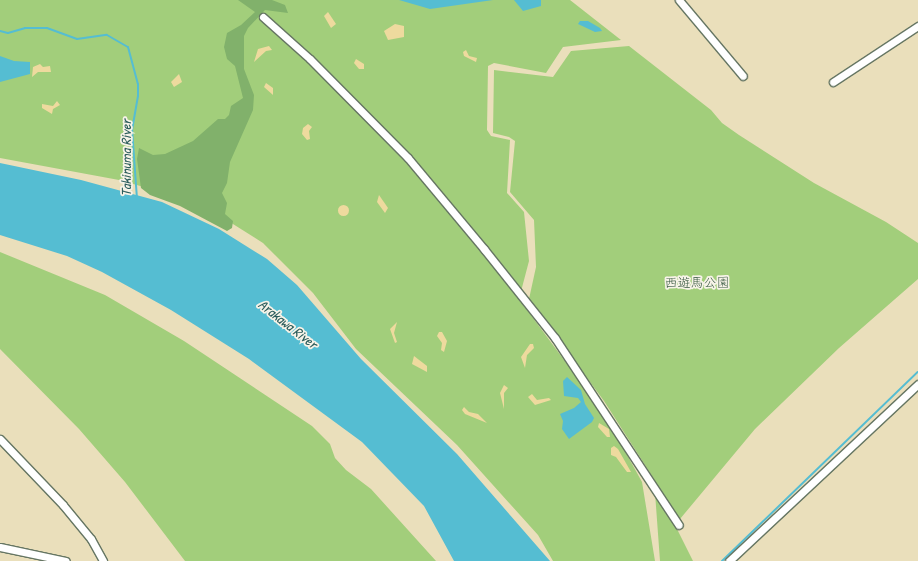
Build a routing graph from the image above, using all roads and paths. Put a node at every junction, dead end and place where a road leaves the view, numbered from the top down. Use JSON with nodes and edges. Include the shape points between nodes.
{"nodes":[{"id":1,"x":679,"y":0,"type":"edge"},
{"id":2,"x":263,"y":17,"type":"dead end"},
{"id":3,"x":918,"y":26,"type":"edge"},
{"id":4,"x":743,"y":76,"type":"dead end"},
{"id":5,"x":833,"y":82,"type":"dead end"},
{"id":6,"x":918,"y":384,"type":"edge"},
{"id":7,"x":0,"y":439,"type":"edge"},
{"id":8,"x":678,"y":525,"type":"dead end"},
{"id":9,"x":0,"y":547,"type":"edge"},
{"id":10,"x":42,"y":559,"type":"edge"},
{"id":11,"x":66,"y":561,"type":"edge"},
{"id":12,"x":103,"y":561,"type":"edge"},
{"id":13,"x":729,"y":561,"type":"edge"}],
"edges":[{"from":1,"to":4,"type":"street"},
{"from":2,"to":8,"type":"street","via":[[310,59],[408,158],[484,248],[555,338]]},
{"from":3,"to":5,"type":"street"},
{"from":6,"to":13,"type":"street"},
{"from":7,"to":12,"type":"street","via":[[63,505],[91,540]]},
{"from":9,"to":10,"type":"street"},
{"from":10,"to":11,"type":"street"}]}
